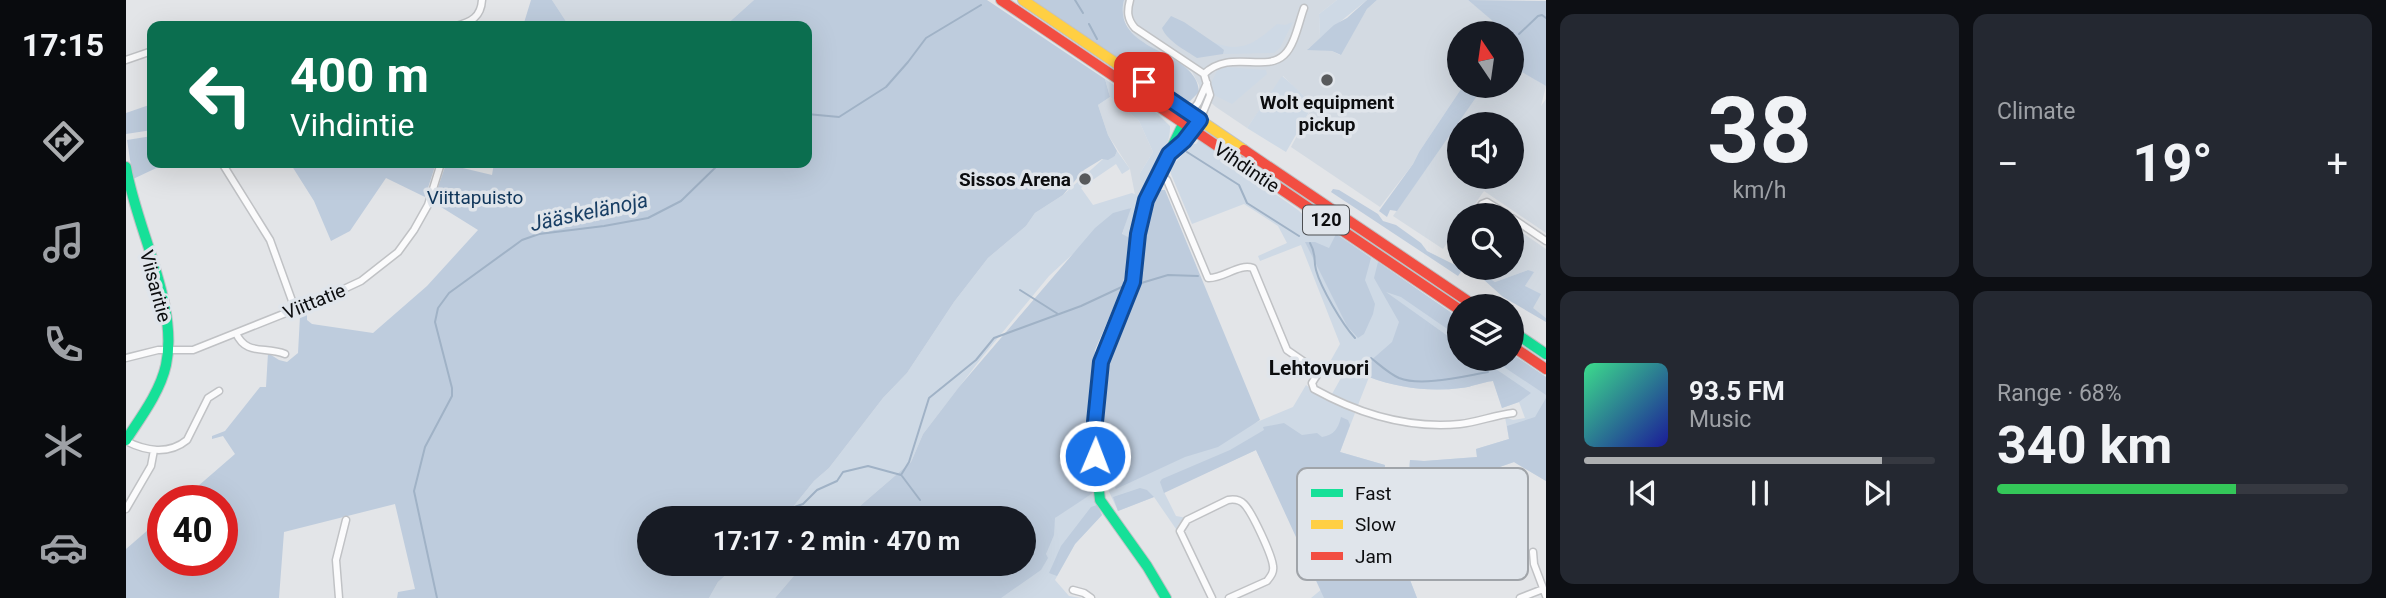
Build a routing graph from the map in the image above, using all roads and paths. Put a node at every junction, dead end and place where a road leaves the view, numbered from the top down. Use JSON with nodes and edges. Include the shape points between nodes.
{"nodes":[{"id":1,"x":482,"y":0,"type":"edge"},
{"id":2,"x":1001,"y":0,"type":"edge"},
{"id":3,"x":1023,"y":0,"type":"edge"},
{"id":4,"x":1130,"y":0,"type":"edge"},
{"id":5,"x":1304,"y":8,"type":"dead end"},
{"id":6,"x":468,"y":21,"type":"edge"},
{"id":7,"x":147,"y":53,"type":"edge"},
{"id":8,"x":126,"y":60,"type":"edge"},
{"id":9,"x":1204,"y":74,"type":"junction"},
{"id":10,"x":1207,"y":83,"type":"junction"},
{"id":11,"x":1189,"y":113,"type":"junction"},
{"id":12,"x":1200,"y":120,"type":"junction"},
{"id":13,"x":1182,"y":123,"type":"junction"},
{"id":14,"x":1192,"y":130,"type":"junction"},
{"id":15,"x":1169,"y":154,"type":"junction"},
{"id":16,"x":126,"y":167,"type":"edge"},
{"id":17,"x":225,"y":168,"type":"edge"},
{"id":18,"x":439,"y":168,"type":"edge"},
{"id":19,"x":1159,"y":172,"type":"junction"},
{"id":20,"x":1524,"y":226,"type":"edge"},
{"id":21,"x":1546,"y":241,"type":"edge"},
{"id":22,"x":1457,"y":294,"type":"edge"},
{"id":23,"x":1447,"y":301,"type":"edge"},
{"id":24,"x":295,"y":309,"type":"junction"},
{"id":25,"x":236,"y":333,"type":"junction"},
{"id":26,"x":1524,"y":339,"type":"edge"},
{"id":27,"x":168,"y":351,"type":"junction"},
{"id":28,"x":285,"y":354,"type":"dead end"},
{"id":29,"x":1524,"y":354,"type":"edge"},
{"id":30,"x":1546,"y":354,"type":"edge"},
{"id":31,"x":126,"y":358,"type":"edge"},
{"id":32,"x":1546,"y":369,"type":"edge"},
{"id":33,"x":219,"y":391,"type":"dead end"},
{"id":34,"x":1513,"y":413,"type":"dead end"},
{"id":35,"x":126,"y":440,"type":"edge"},
{"id":36,"x":154,"y":450,"type":"junction"},
{"id":37,"x":126,"y":509,"type":"edge"},
{"id":38,"x":346,"y":520,"type":"dead end"},
{"id":39,"x":1533,"y":552,"type":"dead end"},
{"id":40,"x":1073,"y":590,"type":"dead end"},
{"id":41,"x":1545,"y":593,"type":"edge"},
{"id":42,"x":1165,"y":597,"type":"edge"},
{"id":43,"x":338,"y":598,"type":"edge"},
{"id":44,"x":1091,"y":598,"type":"edge"},
{"id":45,"x":1212,"y":598,"type":"edge"},
{"id":46,"x":1229,"y":598,"type":"edge"},
{"id":47,"x":1520,"y":598,"type":"edge"}],
"edges":[{"from":1,"to":6,"type":"street","via":[[476,18]]},
{"from":2,"to":13,"type":"main road","name":"Vihdintie","number":"120"},
{"from":3,"to":11,"type":"main road","name":"Vihdintie","number":"120"},
{"from":4,"to":9,"type":"street","via":[[1128,18],[1135,28]]},
{"from":5,"to":9,"type":"street","via":[[1288,51],[1280,57],[1223,62]]},
{"from":7,"to":8,"type":"street"},
{"from":9,"to":10,"type":"street"},
{"from":10,"to":11,"type":"street"},
{"from":10,"to":12,"type":"street","via":[[1210,95]]},
{"from":11,"to":12,"type":"main road","name":"Vihdintie","number":"120"},
{"from":11,"to":13,"type":"main road"},
{"from":12,"to":14,"type":"main road"},
{"from":12,"to":22,"type":"main road","name":"Vihdintie","number":"120"},
{"from":13,"to":14,"type":"main road","name":"Vihdintie","number":"120"},
{"from":13,"to":15,"type":"main road"},
{"from":14,"to":15,"type":"main road"},
{"from":14,"to":23,"type":"main road","name":"Vihdintie","number":"120"},
{"from":15,"to":19,"type":"main road"},
{"from":16,"to":27,"type":"main road","name":"Viisaritie","via":[[129,193],[165,307]]},
{"from":17,"to":24,"type":"street","via":[[270,240]]},
{"from":18,"to":24,"type":"street","name":"Viittatie","via":[[428,205],[398,252],[355,284]]},
{"from":19,"to":34,"type":"street","via":[[1167,180],[1207,276],[1212,279],[1253,267],[1287,351],[1316,370],[1314,389],[1360,412],[1408,423],[1464,423]]},
{"from":19,"to":42,"type":"main road","via":[[1145,203],[1133,282],[1101,362],[1095,422],[1100,499]]},
{"from":20,"to":21,"type":"street"},
{"from":24,"to":25,"type":"street","name":"Viittatie"},
{"from":25,"to":27,"type":"street","name":"Viittatie","via":[[194,350]]},
{"from":25,"to":28,"type":"street","via":[[248,348]]},
{"from":26,"to":30,"type":"main road"},
{"from":27,"to":31,"type":"street","name":"Viittatie"},
{"from":27,"to":35,"type":"main road","name":"Viisaritie","via":[[163,374]]},
{"from":29,"to":32,"type":"main road"},
{"from":33,"to":36,"type":"street","via":[[208,398],[187,440]]},
{"from":35,"to":36,"type":"street"},
{"from":36,"to":37,"type":"street","via":[[151,466]]},
{"from":38,"to":43,"type":"street","via":[[336,560]]},
{"from":39,"to":41,"type":"street"},
{"from":40,"to":44,"type":"street"},
{"from":41,"to":47,"type":"street"},
{"from":45,"to":46,"type":"street","via":[[1180,531],[1187,520],[1234,499],[1248,510],[1273,569],[1267,581]]}]}
